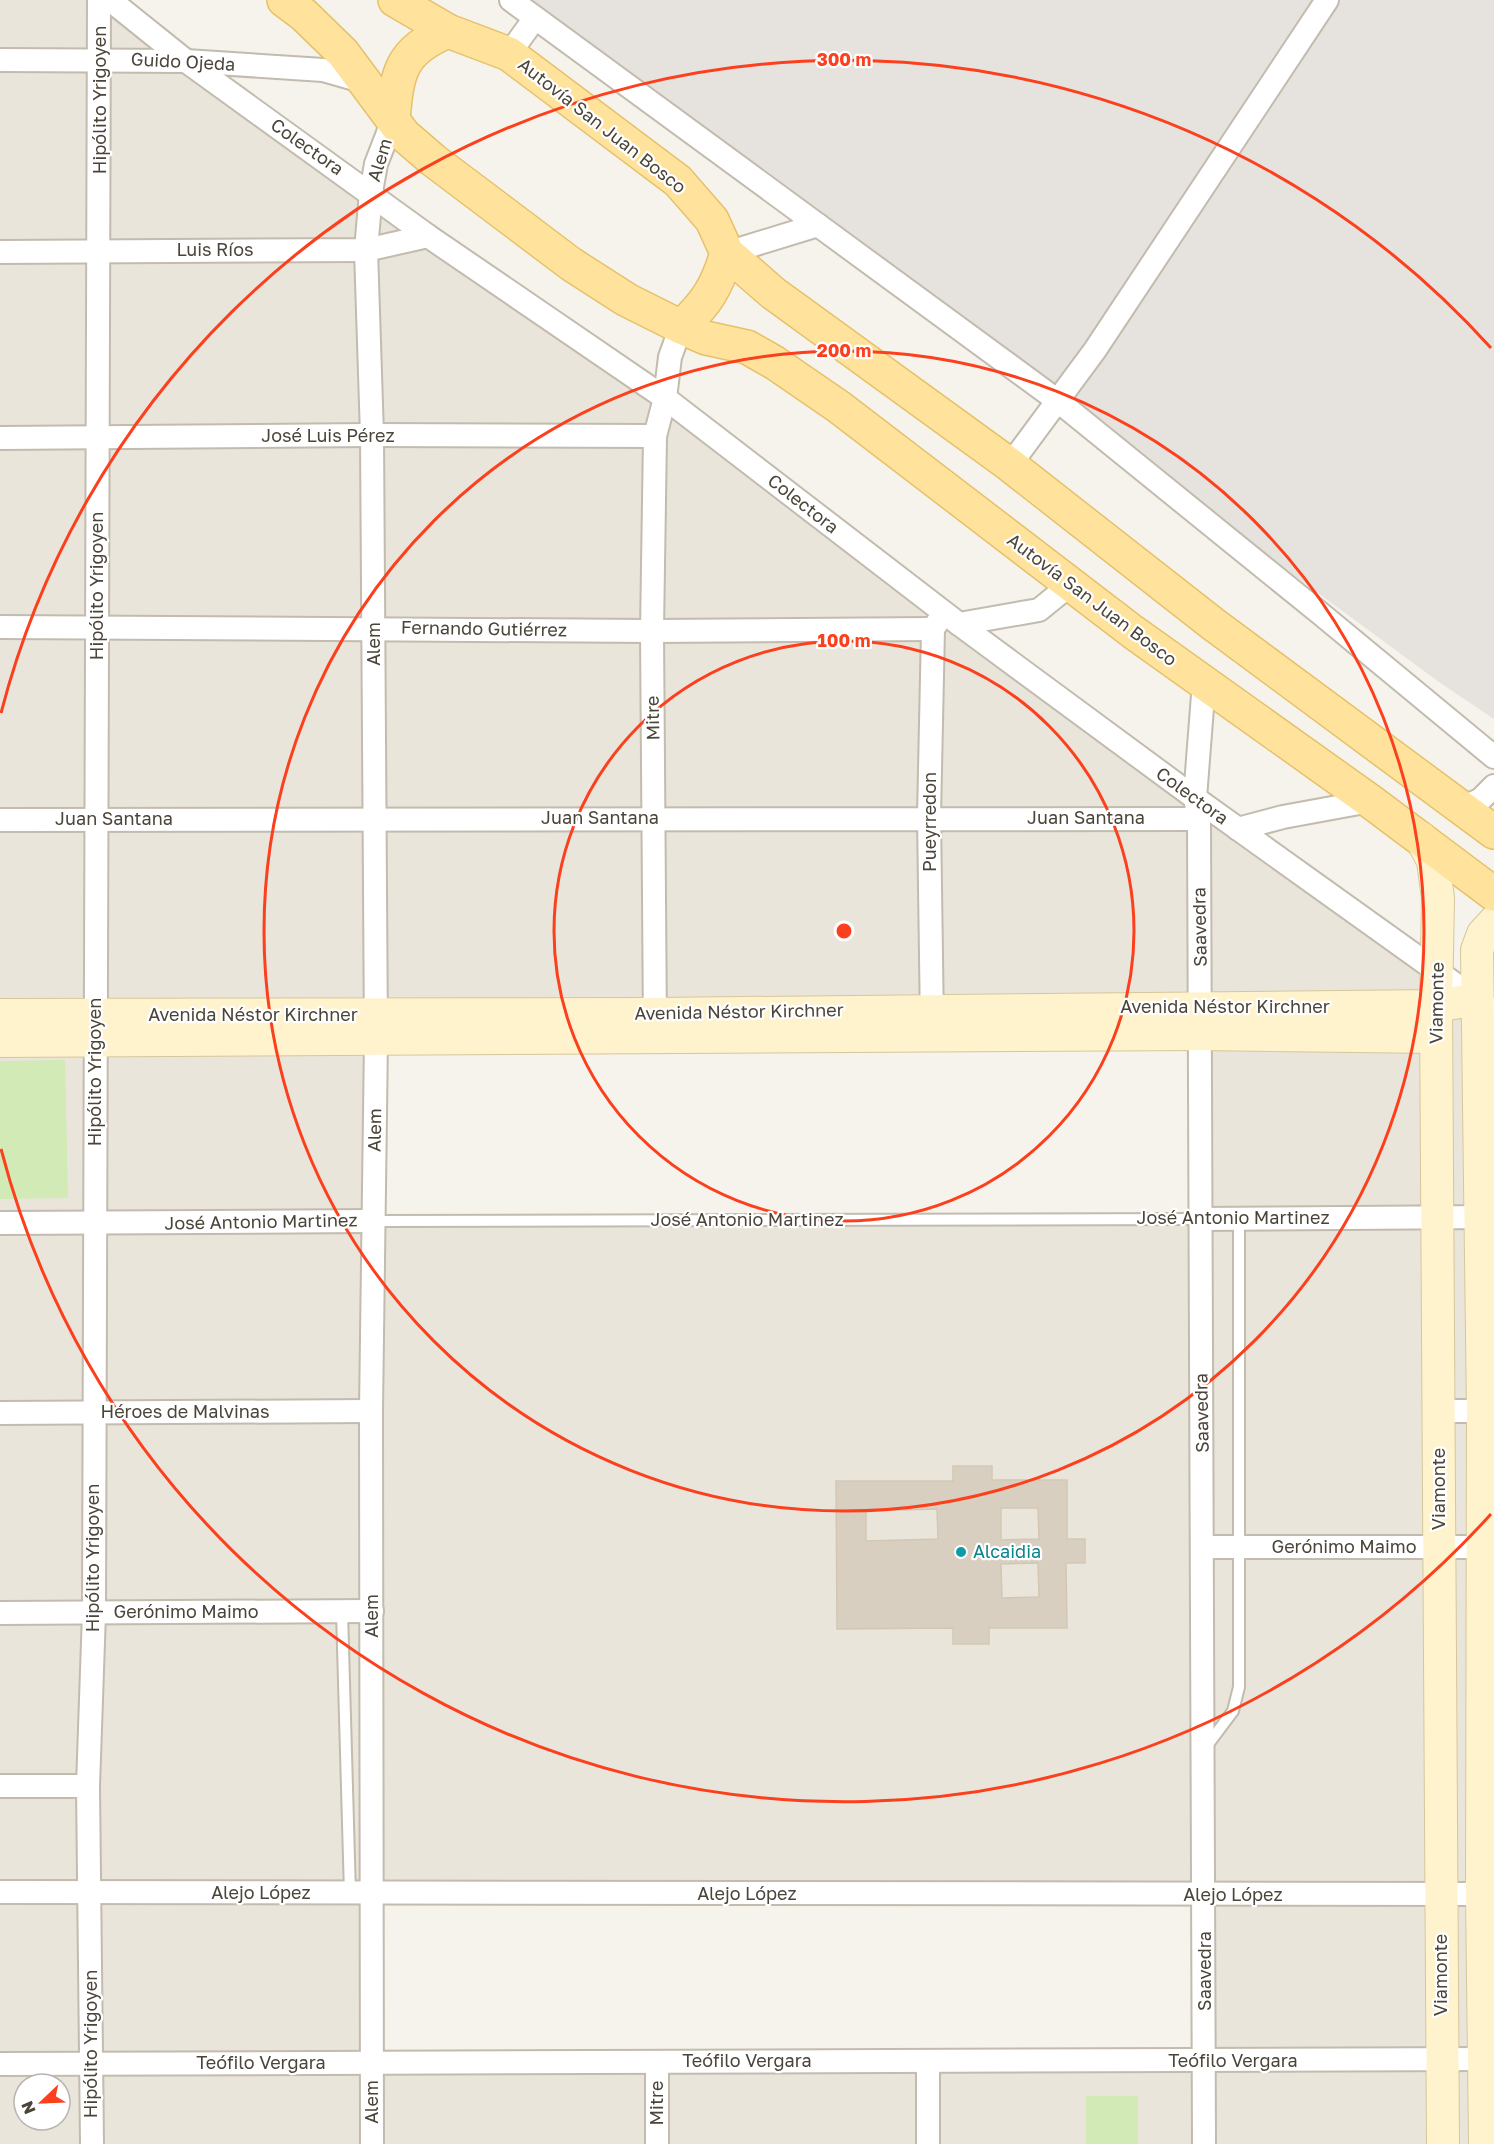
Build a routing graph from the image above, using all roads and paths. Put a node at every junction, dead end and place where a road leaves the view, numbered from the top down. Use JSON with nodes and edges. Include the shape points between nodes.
{"nodes":[{"id":1,"x":99,"y":0,"type":"edge"},
{"id":2,"x":110,"y":0,"type":"edge"},
{"id":3,"x":284,"y":0,"type":"edge"},
{"id":4,"x":395,"y":0,"type":"edge"},
{"id":5,"x":511,"y":0,"type":"edge"},
{"id":6,"x":1327,"y":0,"type":"edge"},
{"id":7,"x":536,"y":18,"type":"junction"},
{"id":8,"x":448,"y":32,"type":"junction"},
{"id":9,"x":509,"y":54,"type":"junction"},
{"id":10,"x":99,"y":59,"type":"junction"},
{"id":11,"x":0,"y":60,"type":"edge"},
{"id":12,"x":186,"y":61,"type":"junction"},
{"id":13,"x":364,"y":82,"type":"junction"},
{"id":14,"x":393,"y":120,"type":"junction"},
{"id":15,"x":371,"y":192,"type":"junction"},
{"id":16,"x":818,"y":225,"type":"junction"},
{"id":17,"x":428,"y":236,"type":"junction"},
{"id":18,"x":100,"y":250,"type":"junction"},
{"id":19,"x":366,"y":250,"type":"junction"},
{"id":20,"x":0,"y":252,"type":"edge"},
{"id":21,"x":727,"y":253,"type":"junction"},
{"id":22,"x":681,"y":327,"type":"junction"},
{"id":23,"x":665,"y":398,"type":"junction"},
{"id":24,"x":1058,"y":401,"type":"junction"},
{"id":25,"x":372,"y":435,"type":"junction"},
{"id":26,"x":655,"y":436,"type":"junction"},
{"id":27,"x":0,"y":438,"type":"edge"},
{"id":28,"x":99,"y":438,"type":"junction"},
{"id":29,"x":1010,"y":465,"type":"junction"},
{"id":30,"x":1071,"y":584,"type":"junction"},
{"id":31,"x":945,"y":622,"type":"junction"},
{"id":32,"x":0,"y":627,"type":"edge"},
{"id":33,"x":96,"y":627,"type":"junction"},
{"id":34,"x":374,"y":627,"type":"junction"},
{"id":35,"x":652,"y":631,"type":"junction"},
{"id":36,"x":1204,"y":682,"type":"junction"},
{"id":37,"x":1494,"y":757,"type":"edge"},
{"id":38,"x":1494,"y":786,"type":"edge"},
{"id":39,"x":1370,"y":801,"type":"junction"},
{"id":40,"x":1197,"y":808,"type":"junction"},
{"id":41,"x":1461,"y":808,"type":"junction"},
{"id":42,"x":929,"y":817,"type":"junction"},
{"id":43,"x":375,"y":818,"type":"junction"},
{"id":44,"x":655,"y":818,"type":"junction"},
{"id":45,"x":97,"y":819,"type":"junction"},
{"id":46,"x":0,"y":820,"type":"edge"},
{"id":47,"x":1238,"y":829,"type":"junction"},
{"id":48,"x":1494,"y":832,"type":"edge"},
{"id":49,"x":1421,"y":838,"type":"junction"},
{"id":50,"x":1494,"y":894,"type":"edge"},
{"id":51,"x":1494,"y":922,"type":"edge"},
{"id":52,"x":1437,"y":970,"type":"junction"},
{"id":53,"x":1436,"y":1005,"type":"junction"},
{"id":54,"x":1486,"y":1006,"type":"edge"},
{"id":55,"x":0,"y":1015,"type":"edge"},
{"id":56,"x":1201,"y":1021,"type":"junction"},
{"id":57,"x":932,"y":1023,"type":"junction"},
{"id":58,"x":375,"y":1026,"type":"junction"},
{"id":59,"x":655,"y":1026,"type":"junction"},
{"id":60,"x":96,"y":1028,"type":"junction"},
{"id":61,"x":1436,"y":1037,"type":"junction"},
{"id":62,"x":0,"y":1041,"type":"edge"},
{"id":63,"x":1437,"y":1217,"type":"junction"},
{"id":64,"x":1488,"y":1217,"type":"edge"},
{"id":65,"x":1200,"y":1218,"type":"junction"},
{"id":66,"x":1239,"y":1218,"type":"junction"},
{"id":67,"x":374,"y":1221,"type":"junction"},
{"id":68,"x":0,"y":1223,"type":"edge"},
{"id":69,"x":94,"y":1223,"type":"junction"},
{"id":70,"x":371,"y":1411,"type":"junction"},
{"id":71,"x":1438,"y":1411,"type":"junction"},
{"id":72,"x":1489,"y":1411,"type":"edge"},
{"id":73,"x":94,"y":1412,"type":"junction"},
{"id":74,"x":0,"y":1413,"type":"edge"},
{"id":75,"x":1203,"y":1547,"type":"junction"},
{"id":76,"x":1439,"y":1547,"type":"junction"},
{"id":77,"x":1484,"y":1547,"type":"junction"},
{"id":78,"x":1239,"y":1548,"type":"junction"},
{"id":79,"x":342,"y":1611,"type":"junction"},
{"id":80,"x":372,"y":1611,"type":"junction"},
{"id":81,"x":1489,"y":1612,"type":"edge"},
{"id":82,"x":0,"y":1613,"type":"edge"},
{"id":83,"x":94,"y":1613,"type":"junction"},
{"id":84,"x":1204,"y":1750,"type":"junction"},
{"id":85,"x":0,"y":1786,"type":"edge"},
{"id":86,"x":88,"y":1786,"type":"junction"},
{"id":87,"x":0,"y":1892,"type":"edge"},
{"id":88,"x":90,"y":1892,"type":"junction"},
{"id":89,"x":361,"y":1894,"type":"junction"},
{"id":90,"x":1441,"y":1894,"type":"junction"},
{"id":91,"x":1488,"y":1894,"type":"edge"},
{"id":92,"x":1205,"y":1895,"type":"junction"},
{"id":93,"x":1442,"y":2059,"type":"junction"},
{"id":94,"x":1489,"y":2059,"type":"edge"},
{"id":95,"x":928,"y":2061,"type":"junction"},
{"id":96,"x":657,"y":2062,"type":"junction"},
{"id":97,"x":1204,"y":2062,"type":"junction"},
{"id":98,"x":372,"y":2063,"type":"junction"},
{"id":99,"x":0,"y":2064,"type":"edge"},
{"id":100,"x":91,"y":2064,"type":"junction"},
{"id":101,"x":92,"y":2144,"type":"edge"},
{"id":102,"x":372,"y":2144,"type":"edge"},
{"id":103,"x":657,"y":2144,"type":"edge"},
{"id":104,"x":928,"y":2144,"type":"edge"},
{"id":105,"x":1204,"y":2144,"type":"edge"},
{"id":106,"x":1443,"y":2144,"type":"edge"},
{"id":107,"x":1485,"y":2144,"type":"edge"}],
"edges":[{"from":1,"to":10,"type":"street","name":"Hipólito Yrigoyen"},
{"from":2,"to":12,"type":"street","name":"Colectora"},
{"from":3,"to":13,"type":"main road","name":"Autovía San Juan Bosco","via":[[343,53]]},
{"from":4,"to":8,"type":"main road","name":"Autovía San Juan Bosco"},
{"from":5,"to":7,"type":"street"},
{"from":6,"to":24,"type":"street"},
{"from":7,"to":9,"type":"street"},
{"from":7,"to":16,"type":"street"},
{"from":8,"to":9,"type":"main road","name":"Autovía San Juan Bosco"},
{"from":8,"to":14,"type":"main road","via":[[428,39],[403,63],[397,77]]},
{"from":9,"to":21,"type":"main road","name":"Autovía San Juan Bosco","via":[[678,180],[712,220]]},
{"from":10,"to":11,"type":"street","name":"Guido Ojeda"},
{"from":10,"to":12,"type":"street","name":"Guido Ojeda"},
{"from":10,"to":18,"type":"street","name":"Hipólito Yrigoyen"},
{"from":12,"to":13,"type":"street","name":"Guido Ojeda","via":[[323,70]]},
{"from":12,"to":15,"type":"street","name":"Colectora"},
{"from":13,"to":14,"type":"main road","name":"Autovía San Juan Bosco"},
{"from":14,"to":15,"type":"street","name":"Alem","via":[[376,164]]},
{"from":14,"to":22,"type":"main road","name":"Autovía San Juan Bosco","via":[[433,160],[571,264],[627,300]]},
{"from":15,"to":17,"type":"street","name":"Colectora"},
{"from":15,"to":19,"type":"street","name":"Alem"},
{"from":16,"to":21,"type":"street"},
{"from":16,"to":24,"type":"street"},
{"from":17,"to":19,"type":"street","name":"Luis Ríos"},
{"from":17,"to":23,"type":"street","name":"Colectora"},
{"from":18,"to":19,"type":"street","name":"Luis Ríos"},
{"from":18,"to":20,"type":"street","name":"Luis Ríos"},
{"from":18,"to":28,"type":"street","name":"Hipólito Yrigoyen"},
{"from":19,"to":25,"type":"street","name":"Alem"},
{"from":21,"to":22,"type":"main road","via":[[720,278],[704,306]]},
{"from":21,"to":29,"type":"main road","name":"Autovía San Juan Bosco","via":[[773,293]]},
{"from":22,"to":23,"type":"street","name":"Mitre","via":[[670,357]]},
{"from":22,"to":30,"type":"main road","name":"Autovía San Juan Bosco","via":[[706,338],[747,347],[775,363],[839,407]]},
{"from":23,"to":26,"type":"street","name":"Mitre"},
{"from":23,"to":31,"type":"street","name":"Colectora"},
{"from":24,"to":29,"type":"street"},
{"from":24,"to":37,"type":"street"},
{"from":25,"to":26,"type":"street","name":"José Luis Pérez"},
{"from":25,"to":28,"type":"street","name":"José Luis Pérez"},
{"from":25,"to":34,"type":"street","name":"Alem"},
{"from":26,"to":35,"type":"street","name":"Mitre"},
{"from":27,"to":28,"type":"street","name":"José Luis Pérez"},
{"from":28,"to":33,"type":"street","name":"Hipólito Yrigoyen"},
{"from":29,"to":41,"type":"main road","name":"Autovía San Juan Bosco","via":[[1213,624]]},
{"from":30,"to":31,"type":"street","name":"Fernando Gutiérrez","via":[[1039,610]]},
{"from":30,"to":36,"type":"main road","name":"Autovía San Juan Bosco"},
{"from":31,"to":35,"type":"street","name":"Fernando Gutiérrez"},
{"from":31,"to":40,"type":"street","name":"Colectora"},
{"from":31,"to":42,"type":"street","name":"Pueyrredon"},
{"from":32,"to":33,"type":"street","name":"Fernando Gutiérrez"},
{"from":33,"to":34,"type":"street","name":"Fernando Gutiérrez"},
{"from":33,"to":45,"type":"street","name":"Hipólito Yrigoyen"},
{"from":34,"to":35,"type":"street","name":"Fernando Gutiérrez"},
{"from":34,"to":43,"type":"street","name":"Alem"},
{"from":35,"to":44,"type":"street","name":"Mitre"},
{"from":36,"to":39,"type":"main road","name":"Autovía San Juan Bosco"},
{"from":36,"to":40,"type":"street","name":"Saavedra"},
{"from":38,"to":41,"type":"street","via":[[1480,800]]},
{"from":39,"to":47,"type":"street"},
{"from":39,"to":49,"type":"main road","name":"Autovía San Juan Bosco"},
{"from":40,"to":42,"type":"street","name":"Juan Santana"},
{"from":40,"to":47,"type":"street","name":"Colectora"},
{"from":40,"to":56,"type":"street","name":"Saavedra"},
{"from":41,"to":48,"type":"main road","name":"Autovía San Juan Bosco"},
{"from":42,"to":44,"type":"street","name":"Juan Santana"},
{"from":42,"to":57,"type":"street","name":"Pueyrredon"},
{"from":43,"to":44,"type":"street","name":"Juan Santana"},
{"from":43,"to":45,"type":"street","name":"Juan Santana"},
{"from":43,"to":58,"type":"street","name":"Alem"},
{"from":44,"to":59,"type":"street","name":"Mitre"},
{"from":45,"to":46,"type":"street","name":"Juan Santana"},
{"from":45,"to":60,"type":"street","name":"Hipólito Yrigoyen"},
{"from":47,"to":52,"type":"street","name":"Colectora"},
{"from":49,"to":50,"type":"main road","name":"Autovía San Juan Bosco"},
{"from":49,"to":52,"type":"street","name":"Viamonte","via":[[1436,877]]},
{"from":51,"to":54,"type":"street","via":[[1483,934],[1477,950]]},
{"from":52,"to":53,"type":"street","name":"Viamonte"},
{"from":52,"to":54,"type":"street","name":"Colectora"},
{"from":53,"to":54,"type":"street","name":"Avenida Néstor Kirchner"},
{"from":53,"to":56,"type":"street","name":"Avenida Néstor Kirchner"},
{"from":53,"to":61,"type":"street","name":"Viamonte"},
{"from":54,"to":64,"type":"street"},
{"from":55,"to":60,"type":"street","name":"Avenida Néstor Kirchner"},
{"from":56,"to":57,"type":"street","name":"Avenida Néstor Kirchner"},
{"from":56,"to":61,"type":"street","name":"Avenida Néstor Kirchner"},
{"from":56,"to":65,"type":"street","name":"Saavedra"},
{"from":57,"to":59,"type":"street","name":"Avenida Néstor Kirchner"},
{"from":58,"to":59,"type":"street","name":"Avenida Néstor Kirchner"},
{"from":58,"to":60,"type":"street","name":"Avenida Néstor Kirchner"},
{"from":58,"to":67,"type":"street","name":"Alem"},
{"from":60,"to":62,"type":"street","name":"Avenida Néstor Kirchner"},
{"from":60,"to":69,"type":"street","name":"Hipólito Yrigoyen"},
{"from":61,"to":63,"type":"street","name":"Viamonte"},
{"from":63,"to":64,"type":"street","name":"José Antonio Martinez"},
{"from":63,"to":66,"type":"street","name":"José Antonio Martinez"},
{"from":63,"to":71,"type":"street","name":"Viamonte"},
{"from":64,"to":72,"type":"street"},
{"from":65,"to":66,"type":"street","name":"José Antonio Martinez"},
{"from":65,"to":67,"type":"lane","name":"José Antonio Martinez"},
{"from":65,"to":75,"type":"street","name":"Saavedra"},
{"from":66,"to":78,"type":"lane"},
{"from":67,"to":69,"type":"street","name":"José Antonio Martinez"},
{"from":67,"to":70,"type":"street","name":"Alem"},
{"from":68,"to":69,"type":"street","name":"José Antonio Martinez"},
{"from":69,"to":73,"type":"street","name":"Hipólito Yrigoyen"},
{"from":70,"to":73,"type":"street","name":"Héroes de Malvinas"},
{"from":70,"to":80,"type":"street","name":"Alem"},
{"from":71,"to":72,"type":"street"},
{"from":71,"to":76,"type":"street","name":"Viamonte"},
{"from":72,"to":77,"type":"street"},
{"from":73,"to":74,"type":"street","name":"Héroes de Malvinas"},
{"from":73,"to":83,"type":"street","name":"Hipólito Yrigoyen"},
{"from":75,"to":78,"type":"street","name":"Gerónimo Maimo"},
{"from":75,"to":84,"type":"street","name":"Saavedra"},
{"from":76,"to":77,"type":"street","name":"Gerónimo Maimo"},
{"from":76,"to":78,"type":"street","name":"Gerónimo Maimo"},
{"from":76,"to":90,"type":"street","name":"Viamonte"},
{"from":77,"to":81,"type":"street"},
{"from":78,"to":84,"type":"lane","via":[[1239,1687],[1233,1712]]},
{"from":79,"to":80,"type":"street","name":"Gerónimo Maimo"},
{"from":79,"to":83,"type":"street","name":"Gerónimo Maimo"},
{"from":79,"to":89,"type":"lane"},
{"from":80,"to":89,"type":"street","name":"Alem"},
{"from":81,"to":91,"type":"street"},
{"from":82,"to":83,"type":"street","name":"Gerónimo Maimo"},
{"from":83,"to":86,"type":"street","name":"Hipólito Yrigoyen"},
{"from":84,"to":92,"type":"street","name":"Saavedra"},
{"from":85,"to":86,"type":"street"},
{"from":86,"to":88,"type":"street","name":"Hipólito Yrigoyen"},
{"from":87,"to":88,"type":"street","name":"Alejo López"},
{"from":88,"to":89,"type":"street","name":"Alejo López"},
{"from":88,"to":100,"type":"street","name":"Hipólito Yrigoyen"},
{"from":89,"to":92,"type":"street","name":"Alejo López"},
{"from":89,"to":98,"type":"street","name":"Alem"},
{"from":90,"to":91,"type":"street","name":"Alejo López"},
{"from":90,"to":92,"type":"street","name":"Alejo López"},
{"from":90,"to":93,"type":"street","name":"Viamonte"},
{"from":91,"to":94,"type":"street"},
{"from":92,"to":97,"type":"street","name":"Saavedra"},
{"from":93,"to":94,"type":"street","name":"Teófilo Vergara"},
{"from":93,"to":97,"type":"street","name":"Teófilo Vergara"},
{"from":93,"to":106,"type":"street","name":"Viamonte"},
{"from":94,"to":107,"type":"street"},
{"from":95,"to":96,"type":"street","name":"Teófilo Vergara"},
{"from":95,"to":97,"type":"street","name":"Teófilo Vergara"},
{"from":95,"to":104,"type":"street"},
{"from":96,"to":98,"type":"street","name":"Teófilo Vergara"},
{"from":96,"to":103,"type":"street","name":"Mitre"},
{"from":97,"to":105,"type":"street","name":"Saavedra"},
{"from":98,"to":100,"type":"street","name":"Teófilo Vergara"},
{"from":98,"to":102,"type":"street","name":"Alem"},
{"from":99,"to":100,"type":"street","name":"Teófilo Vergara"},
{"from":100,"to":101,"type":"street","name":"Hipólito Yrigoyen"}]}
